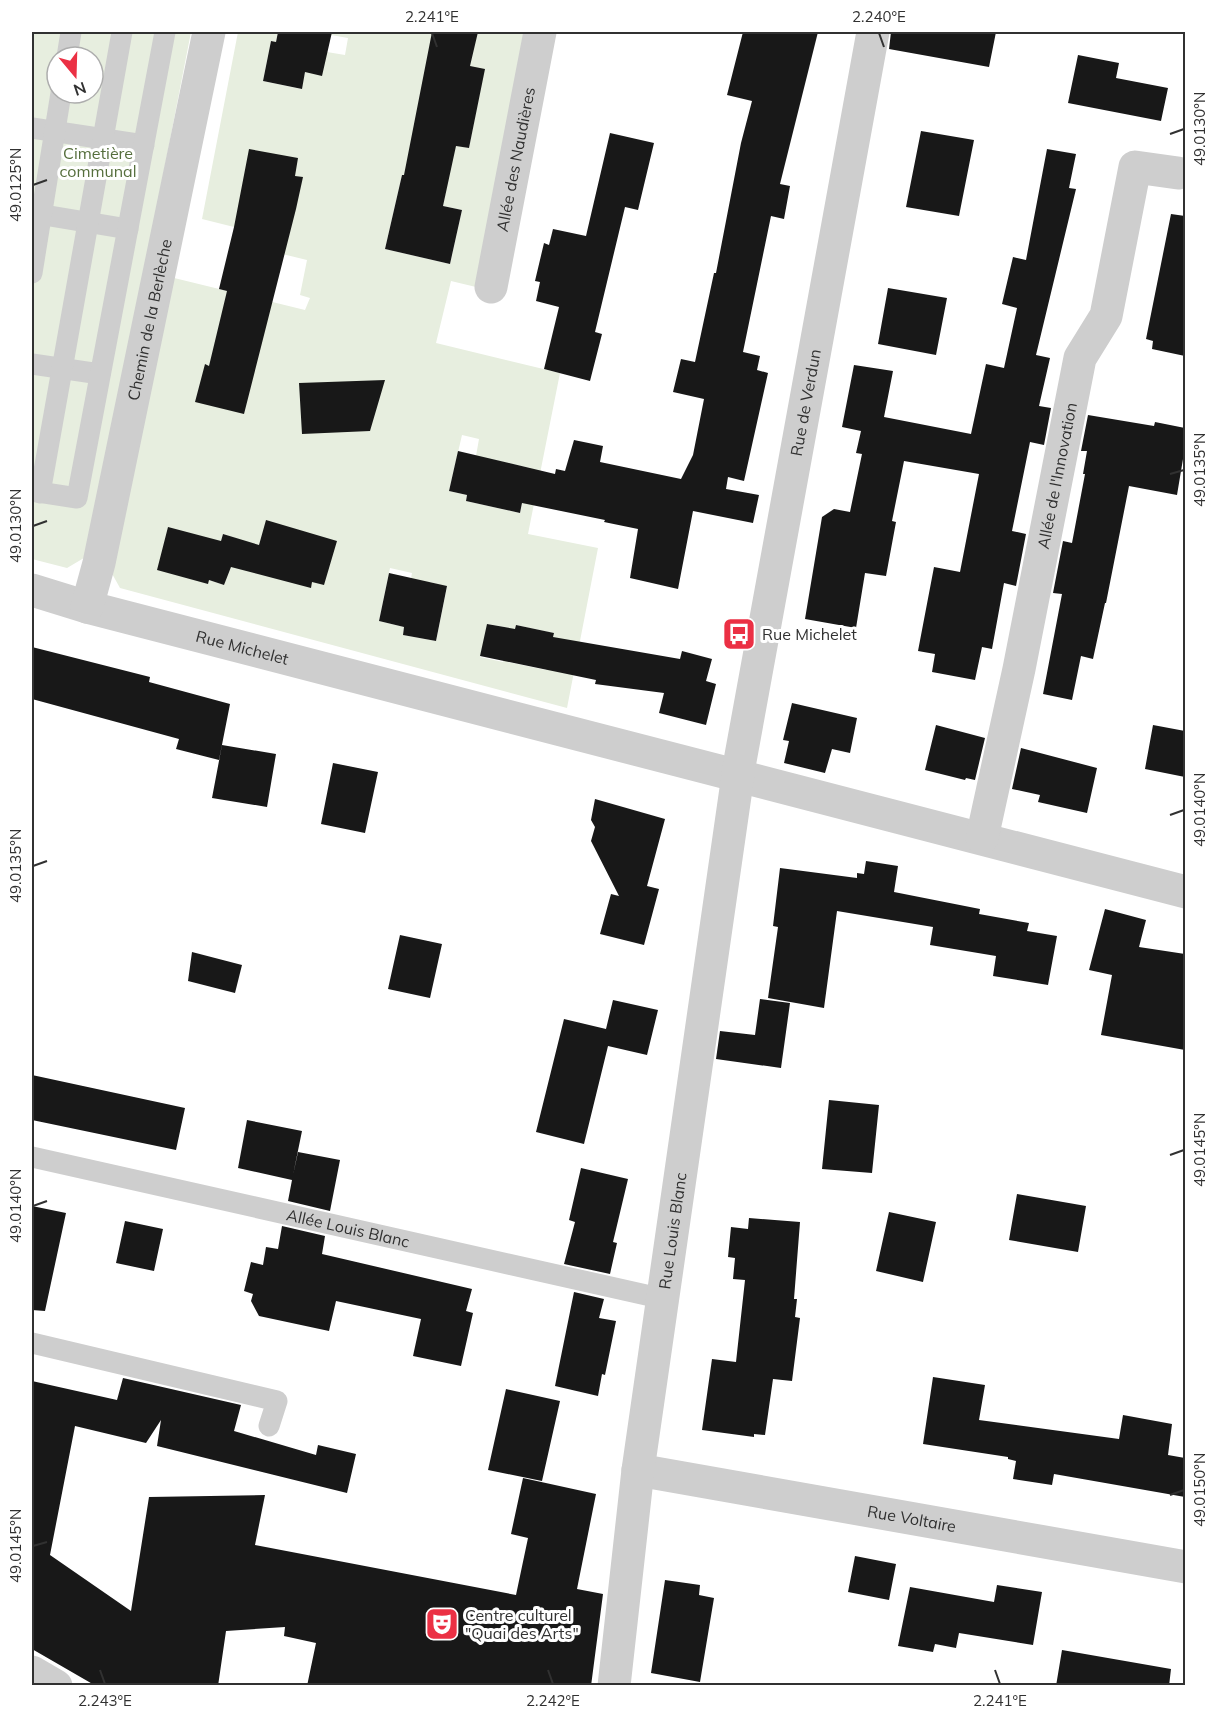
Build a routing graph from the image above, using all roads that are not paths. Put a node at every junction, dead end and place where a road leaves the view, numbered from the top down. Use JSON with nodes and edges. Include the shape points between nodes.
{"nodes":[{"id":1,"x":122,"y":32,"type":"edge"},
{"id":2,"x":165,"y":32,"type":"edge"},
{"id":3,"x":209,"y":32,"type":"edge"},
{"id":4,"x":540,"y":32,"type":"edge"},
{"id":5,"x":873,"y":32,"type":"edge"},
{"id":6,"x":59,"y":105,"type":"edge"},
{"id":7,"x":32,"y":128,"type":"edge"},
{"id":8,"x":54,"y":132,"type":"junction"},
{"id":9,"x":103,"y":139,"type":"junction"},
{"id":10,"x":144,"y":145,"type":"junction"},
{"id":11,"x":1182,"y":173,"type":"edge"},
{"id":12,"x":36,"y":214,"type":"edge"},
{"id":13,"x":88,"y":222,"type":"junction"},
{"id":14,"x":128,"y":229,"type":"junction"},
{"id":15,"x":32,"y":273,"type":"edge"},
{"id":16,"x":491,"y":287,"type":"dead end"},
{"id":17,"x":32,"y":364,"type":"edge"},
{"id":18,"x":62,"y":369,"type":"junction"},
{"id":19,"x":100,"y":375,"type":"junction"},
{"id":20,"x":36,"y":492,"type":"edge"},
{"id":21,"x":32,"y":590,"type":"edge"},
{"id":22,"x":87,"y":607,"type":"junction"},
{"id":23,"x":738,"y":776,"type":"junction"},
{"id":24,"x":982,"y":838,"type":"junction"},
{"id":25,"x":1185,"y":892,"type":"edge"},
{"id":26,"x":32,"y":1157,"type":"edge"},
{"id":27,"x":664,"y":1299,"type":"junction"},
{"id":28,"x":32,"y":1343,"type":"edge"},
{"id":29,"x":269,"y":1426,"type":"dead end"},
{"id":30,"x":638,"y":1470,"type":"junction"},
{"id":31,"x":1185,"y":1567,"type":"edge"},
{"id":32,"x":32,"y":1672,"type":"edge"},
{"id":33,"x":56,"y":1686,"type":"edge"},
{"id":34,"x":614,"y":1686,"type":"edge"}],
"edges":[{"from":1,"to":9,"type":"lane"},
{"from":2,"to":10,"type":"lane"},
{"from":3,"to":22,"type":"street","name":"Chemin de la Berlèche"},
{"from":4,"to":16,"type":"street","name":"Allée des Naudières"},
{"from":5,"to":23,"type":"street","name":"Rue de Verdun"},
{"from":6,"to":8,"type":"lane"},
{"from":7,"to":8,"type":"lane"},
{"from":8,"to":9,"type":"lane"},
{"from":8,"to":12,"type":"lane"},
{"from":9,"to":10,"type":"lane"},
{"from":9,"to":13,"type":"lane"},
{"from":10,"to":14,"type":"lane"},
{"from":11,"to":24,"type":"street","name":"Allée de l'Innovation","via":[[1135,167],[1106,316],[1080,358]]},
{"from":12,"to":13,"type":"lane"},
{"from":12,"to":15,"type":"lane"},
{"from":13,"to":14,"type":"lane"},
{"from":13,"to":18,"type":"lane"},
{"from":14,"to":19,"type":"lane"},
{"from":17,"to":18,"type":"lane"},
{"from":18,"to":19,"type":"lane"},
{"from":18,"to":20,"type":"lane"},
{"from":19,"to":20,"type":"lane","via":[[77,498]]},
{"from":21,"to":22,"type":"street","name":"Rue Michelet"},
{"from":22,"to":23,"type":"street","name":"Rue Michelet"},
{"from":23,"to":24,"type":"street","name":"Rue Michelet"},
{"from":23,"to":27,"type":"street","name":"Rue Louis Blanc"},
{"from":24,"to":25,"type":"street","name":"Rue Michelet"},
{"from":26,"to":27,"type":"lane","name":"Allée Louis Blanc"},
{"from":27,"to":30,"type":"street","name":"Rue Louis Blanc"},
{"from":28,"to":29,"type":"lane","via":[[277,1401]]},
{"from":30,"to":31,"type":"street","name":"Rue Voltaire"},
{"from":30,"to":34,"type":"street","name":"Rue Louis Blanc"},
{"from":32,"to":33,"type":"street"}]}
